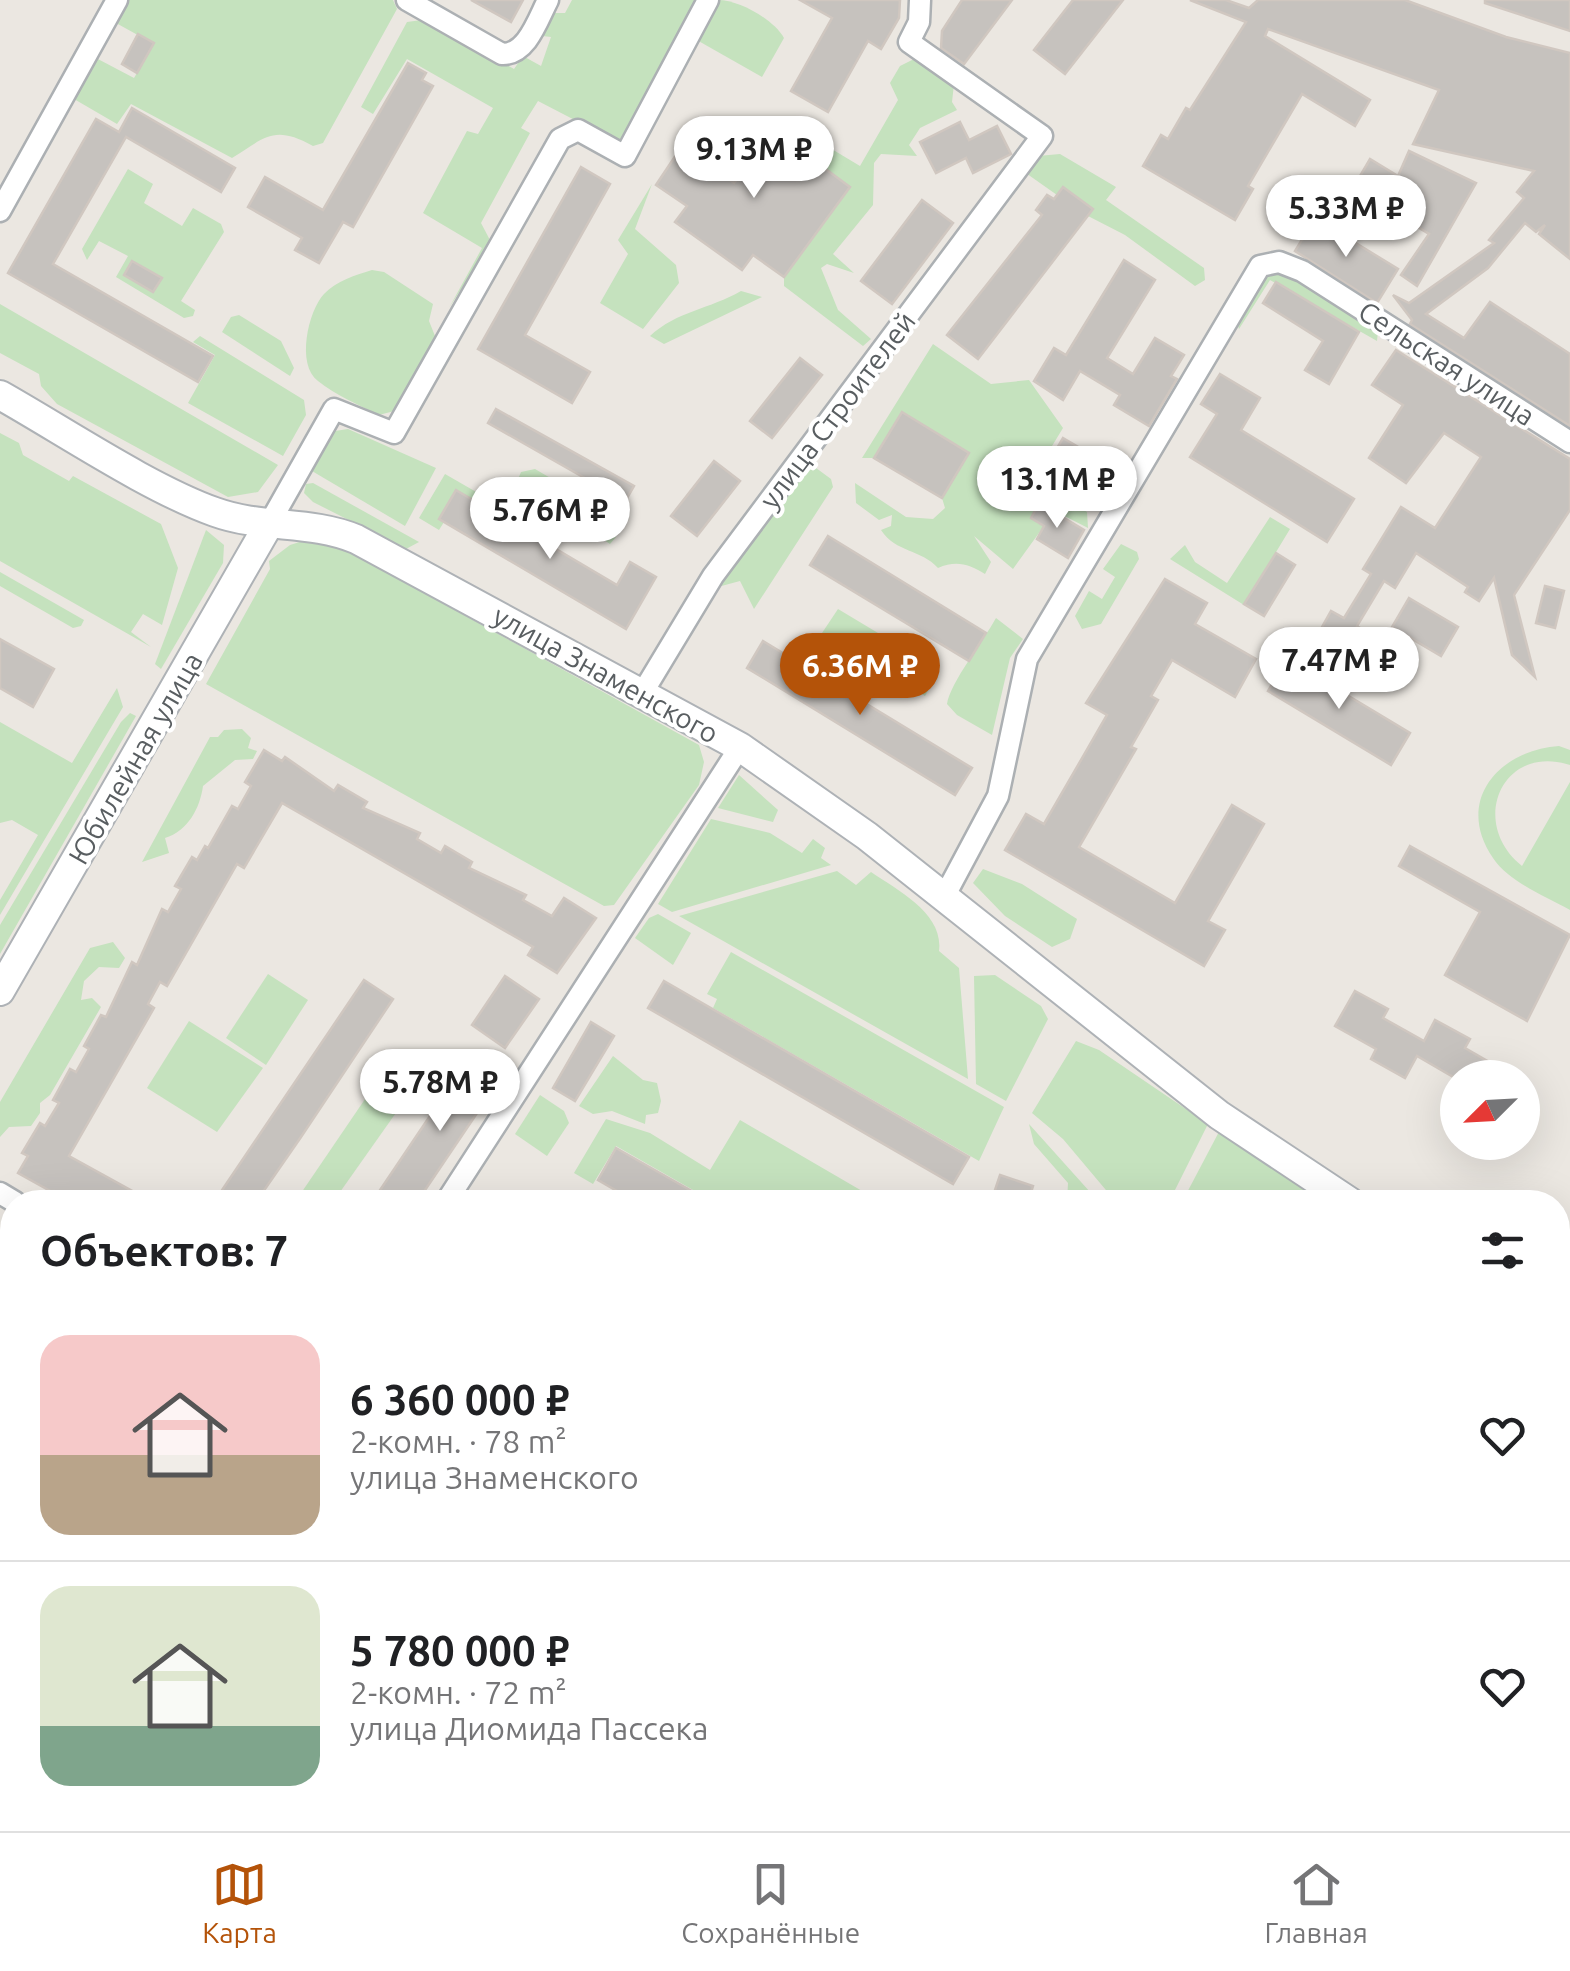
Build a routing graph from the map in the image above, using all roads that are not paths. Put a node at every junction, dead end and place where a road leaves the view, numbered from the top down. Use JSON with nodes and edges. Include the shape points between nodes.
{"nodes":[{"id":1,"x":117,"y":0,"type":"edge"},
{"id":2,"x":407,"y":0,"type":"edge"},
{"id":3,"x":548,"y":0,"type":"edge"},
{"id":4,"x":708,"y":0,"type":"edge"},
{"id":5,"x":920,"y":0,"type":"edge"},
{"id":6,"x":0,"y":212,"type":"edge"},
{"id":7,"x":0,"y":395,"type":"edge"},
{"id":8,"x":1570,"y":442,"type":"edge"},
{"id":9,"x":270,"y":524,"type":"junction"},
{"id":10,"x":643,"y":692,"type":"junction"},
{"id":11,"x":740,"y":746,"type":"junction"},
{"id":12,"x":943,"y":899,"type":"junction"},
{"id":13,"x":0,"y":991,"type":"edge"},
{"id":14,"x":454,"y":1190,"type":"edge"},
{"id":15,"x":1332,"y":1190,"type":"edge"}],
"edges":[{"from":1,"to":6,"type":"street"},
{"from":2,"to":3,"type":"street","via":[[502,54],[524,44]]},
{"from":4,"to":9,"type":"street","via":[[625,156],[578,130],[560,139],[394,433],[334,409]]},
{"from":5,"to":10,"type":"street","name":"улица Строителей","via":[[909,42],[1042,136],[713,576]]},
{"from":7,"to":9,"type":"main road","name":"улица Знаменского","via":[[190,502]]},
{"from":8,"to":12,"type":"street","name":"Сельская улица","via":[[1302,271],[1270,262],[1260,266],[1027,659],[998,796]]},
{"from":9,"to":10,"type":"main road","name":"улица Знаменского","via":[[326,527],[356,539]]},
{"from":9,"to":13,"type":"main road","name":"Юбилейная улица"},
{"from":10,"to":11,"type":"main road","name":"улица Знаменского"},
{"from":11,"to":12,"type":"main road","name":"улица Знаменского"},
{"from":11,"to":14,"type":"street"},
{"from":12,"to":15,"type":"main road","name":"улица Знаменского","via":[[1220,1115]]}]}
